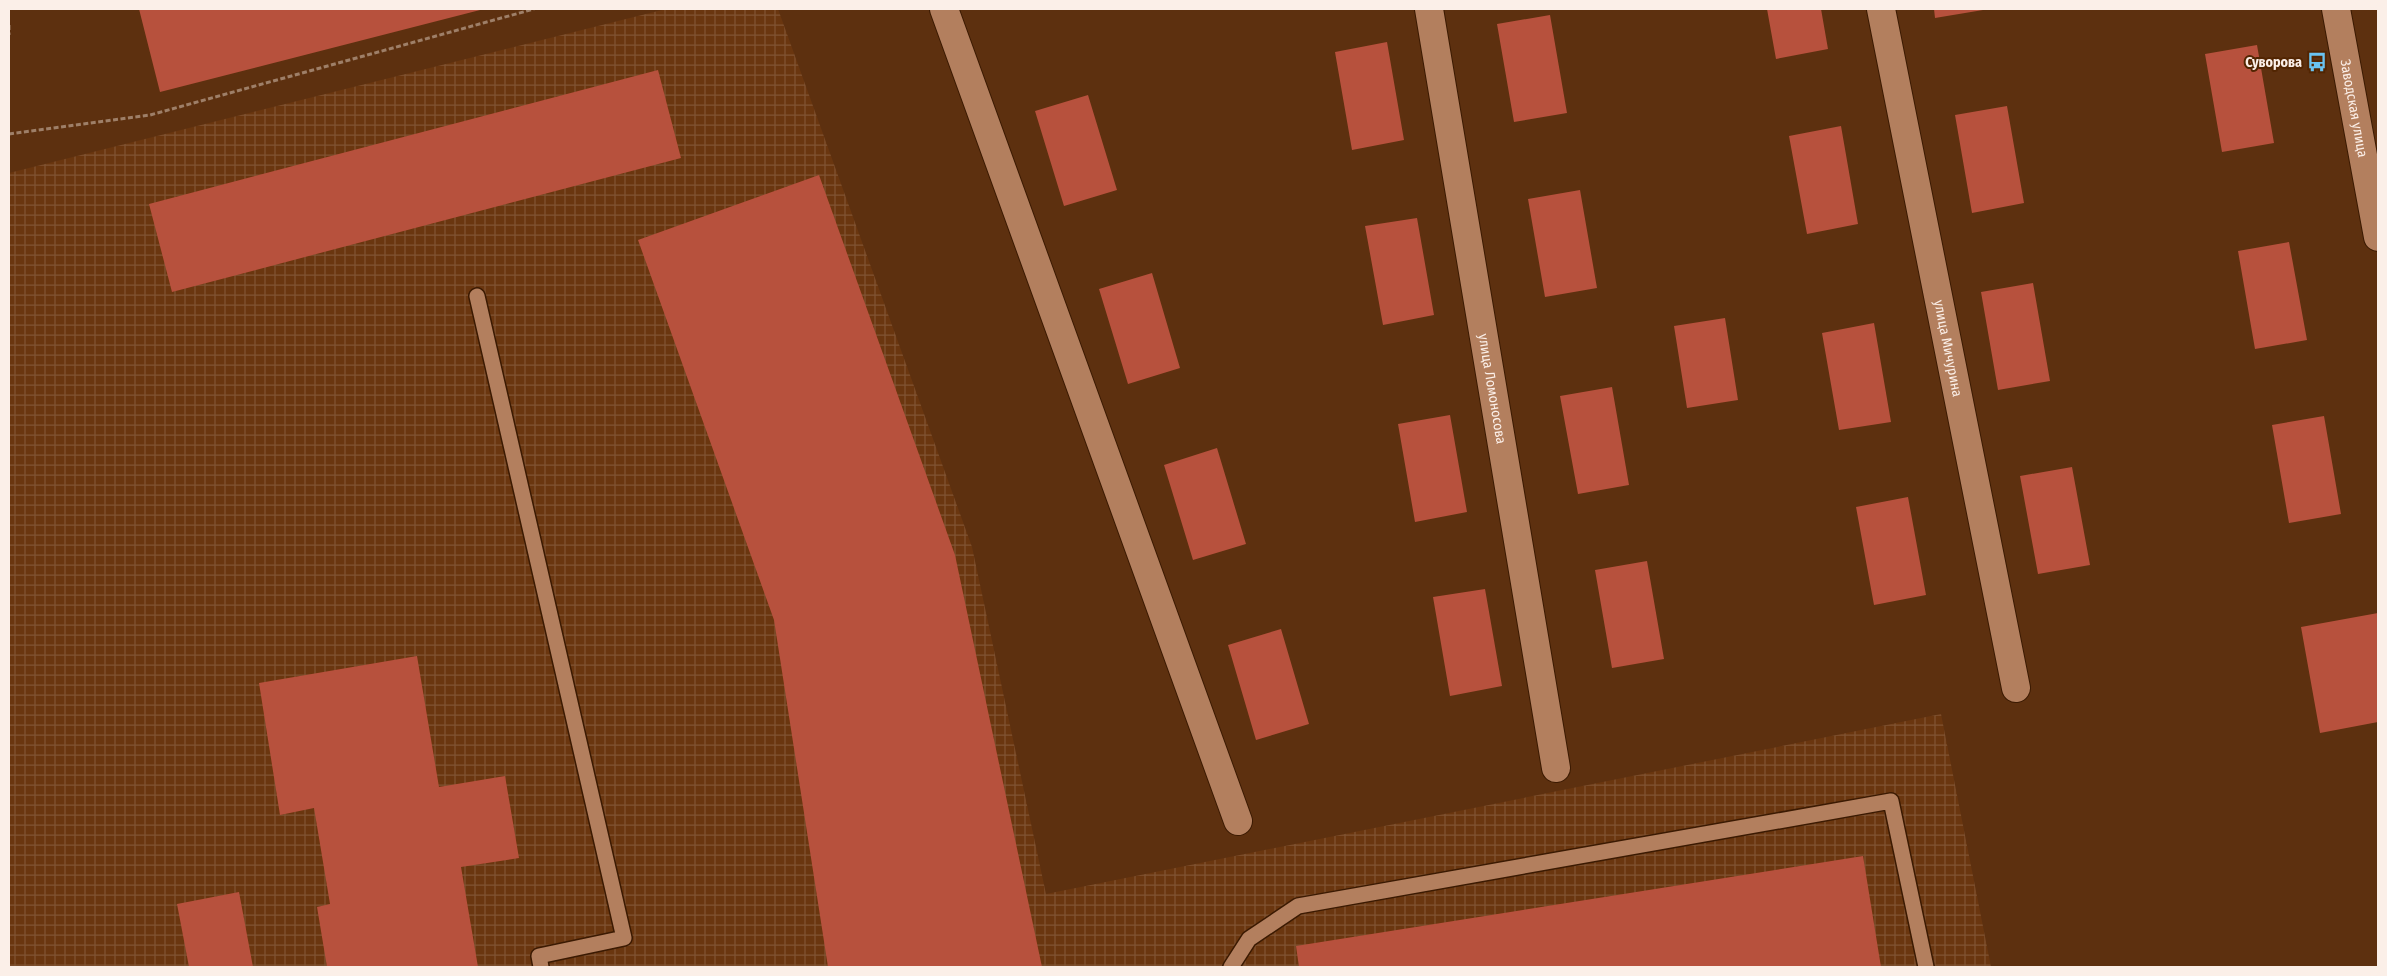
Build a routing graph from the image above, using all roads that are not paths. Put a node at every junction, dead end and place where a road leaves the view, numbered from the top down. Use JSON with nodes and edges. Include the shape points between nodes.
{"nodes":[{"id":1,"x":944,"y":9,"type":"edge"},
{"id":2,"x":1429,"y":9,"type":"edge"},
{"id":3,"x":1881,"y":9,"type":"edge"},
{"id":4,"x":2336,"y":9,"type":"edge"},
{"id":5,"x":2378,"y":237,"type":"edge"},
{"id":6,"x":477,"y":296,"type":"dead end"},
{"id":7,"x":2016,"y":688,"type":"dead end"},
{"id":8,"x":1556,"y":768,"type":"dead end"},
{"id":9,"x":1238,"y":821,"type":"dead end"},
{"id":10,"x":541,"y":967,"type":"edge"},
{"id":11,"x":1231,"y":967,"type":"edge"},
{"id":12,"x":1926,"y":967,"type":"edge"}],
"edges":[{"from":1,"to":9,"type":"street"},
{"from":2,"to":8,"type":"street","name":"улица Ломоносова"},
{"from":3,"to":7,"type":"street","name":"улица Мичурина"},
{"from":4,"to":5,"type":"street","name":"Заводская улица"},
{"from":6,"to":10,"type":"lane","via":[[624,938],[539,956]]},
{"from":11,"to":12,"type":"lane","via":[[1249,939],[1298,906],[1891,800]]}]}
